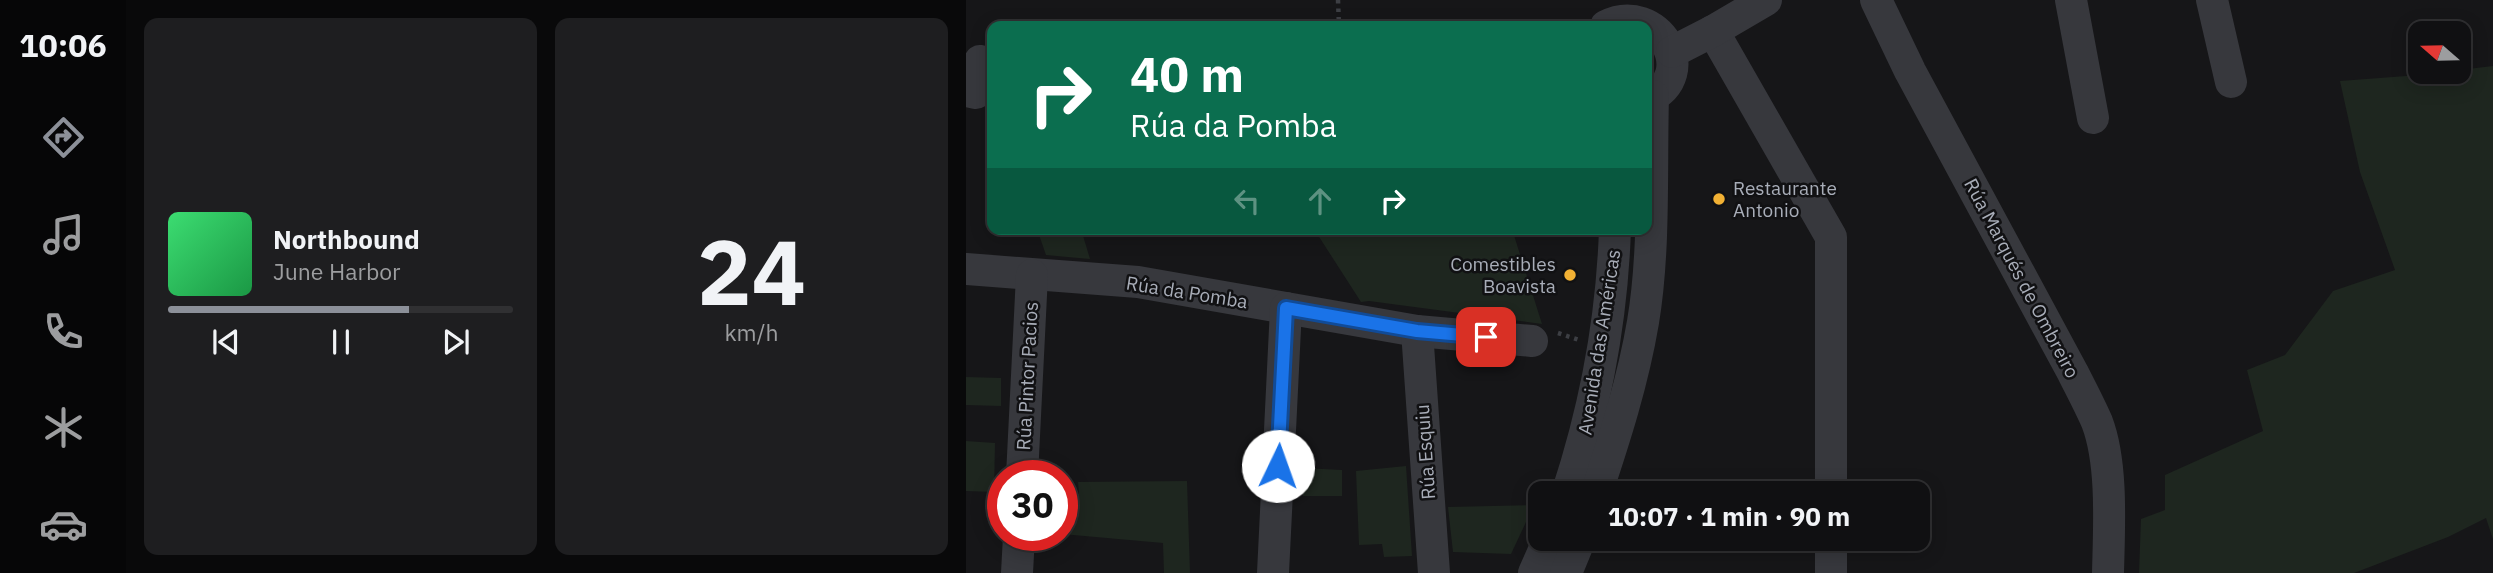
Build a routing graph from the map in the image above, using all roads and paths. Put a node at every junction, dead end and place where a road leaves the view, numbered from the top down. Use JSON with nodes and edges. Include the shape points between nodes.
{"nodes":[{"id":1,"x":1338,"y":0,"type":"edge"},
{"id":2,"x":1766,"y":0,"type":"edge"},
{"id":3,"x":1876,"y":0,"type":"edge"},
{"id":4,"x":2071,"y":0,"type":"edge"},
{"id":5,"x":2212,"y":0,"type":"edge"},
{"id":6,"x":1640,"y":10,"type":"edge"},
{"id":7,"x":1607,"y":16,"type":"edge"},
{"id":8,"x":1339,"y":21,"type":"edge"},
{"id":9,"x":1652,"y":22,"type":"edge"},
{"id":10,"x":1713,"y":31,"type":"junction"},
{"id":11,"x":1672,"y":52,"type":"junction"},
{"id":12,"x":979,"y":61,"type":"edge"},
{"id":13,"x":2231,"y":82,"type":"dead end"},
{"id":14,"x":966,"y":92,"type":"edge"},
{"id":15,"x":1652,"y":96,"type":"edge"},
{"id":16,"x":2093,"y":118,"type":"dead end"},
{"id":17,"x":1615,"y":235,"type":"edge"},
{"id":18,"x":1649,"y":235,"type":"edge"},
{"id":19,"x":966,"y":269,"type":"edge"},
{"id":20,"x":1032,"y":275,"type":"junction"},
{"id":21,"x":1286,"y":308,"type":"junction"},
{"id":22,"x":1417,"y":331,"type":"junction"},
{"id":23,"x":1532,"y":341,"type":"dead end"},
{"id":24,"x":1023,"y":460,"type":"edge"},
{"id":25,"x":1571,"y":481,"type":"edge"},
{"id":26,"x":1600,"y":481,"type":"edge"},
{"id":27,"x":1831,"y":481,"type":"edge"},
{"id":28,"x":1018,"y":551,"type":"edge"},
{"id":29,"x":1544,"y":551,"type":"edge"},
{"id":30,"x":1575,"y":551,"type":"edge"},
{"id":31,"x":1831,"y":551,"type":"edge"},
{"id":32,"x":1017,"y":573,"type":"edge"},
{"id":33,"x":1273,"y":573,"type":"edge"},
{"id":34,"x":1434,"y":573,"type":"edge"},
{"id":35,"x":1534,"y":573,"type":"edge"},
{"id":36,"x":1566,"y":573,"type":"edge"},
{"id":37,"x":1831,"y":573,"type":"edge"},
{"id":38,"x":2108,"y":573,"type":"edge"}],
"edges":[{"from":1,"to":8,"type":"path"},
{"from":2,"to":10,"type":"street"},
{"from":3,"to":38,"type":"street","name":"Rúa Marqués de Ombreiro","via":[[2098,424],[2107,483]]},
{"from":4,"to":16,"type":"street"},
{"from":5,"to":13,"type":"street"},
{"from":6,"to":7,"type":"street","via":[[1633,18]]},
{"from":9,"to":11,"type":"street"},
{"from":10,"to":11,"type":"street"},
{"from":10,"to":27,"type":"street","via":[[1831,236]]},
{"from":11,"to":15,"type":"street","via":[[1669,78]]},
{"from":12,"to":14,"type":"street","via":[[976,93]]},
{"from":17,"to":25,"type":"street","name":"Avenida das Américas","via":[[1595,394]]},
{"from":18,"to":26,"type":"street","name":"Avenida das Américas","via":[[1643,321],[1625,407]]},
{"from":19,"to":20,"type":"street","name":"Rúa da Pomba"},
{"from":20,"to":21,"type":"street","name":"Rúa da Pomba","via":[[1138,282]]},
{"from":20,"to":24,"type":"street","name":"Rúa Pintor Pacios"},
{"from":21,"to":22,"type":"street","name":"Rúa da Pomba"},
{"from":21,"to":33,"type":"street"},
{"from":22,"to":23,"type":"street","name":"Rúa da Pomba"},
{"from":22,"to":34,"type":"street","name":"Rúa Esquiu"},
{"from":28,"to":32,"type":"street"},
{"from":29,"to":35,"type":"street"},
{"from":30,"to":36,"type":"street"},
{"from":31,"to":37,"type":"street"}]}
